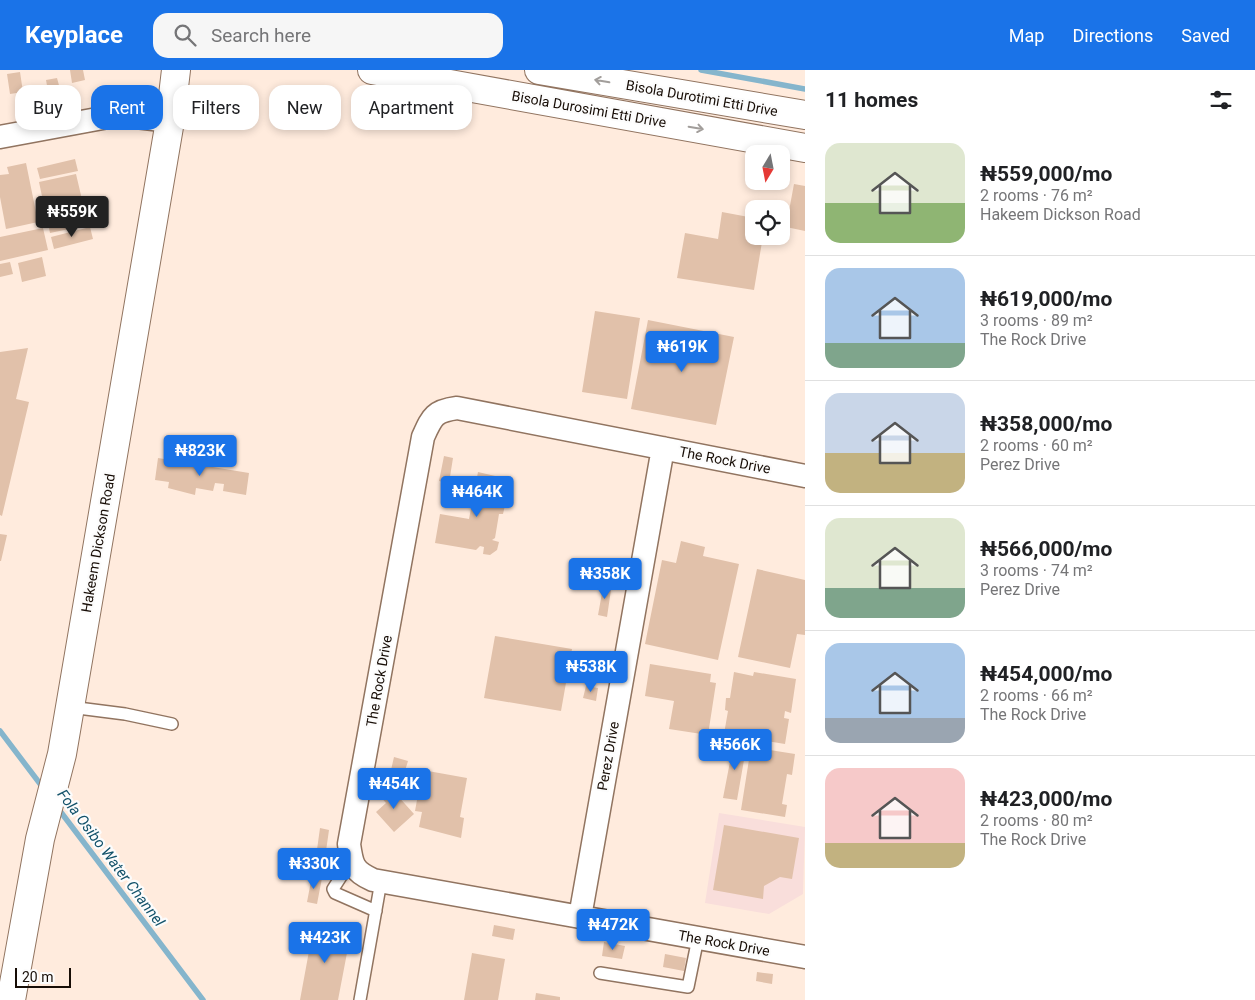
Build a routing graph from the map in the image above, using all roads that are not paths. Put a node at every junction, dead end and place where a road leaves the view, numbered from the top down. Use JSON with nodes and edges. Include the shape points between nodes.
{"nodes":[{"id":1,"x":372,"y":70,"type":"edge"},
{"id":2,"x":539,"y":70,"type":"edge"},
{"id":3,"x":178,"y":74,"type":"edge"},
{"id":4,"x":805,"y":115,"type":"edge"},
{"id":5,"x":170,"y":121,"type":"junction"},
{"id":6,"x":0,"y":137,"type":"edge"},
{"id":7,"x":805,"y":148,"type":"edge"},
{"id":8,"x":663,"y":448,"type":"junction"},
{"id":9,"x":805,"y":476,"type":"edge"},
{"id":10,"x":70,"y":707,"type":"junction"},
{"id":11,"x":172,"y":724,"type":"dead end"},
{"id":12,"x":352,"y":861,"type":"junction"},
{"id":13,"x":381,"y":881,"type":"junction"},
{"id":14,"x":376,"y":911,"type":"junction"},
{"id":15,"x":580,"y":917,"type":"junction"},
{"id":16,"x":698,"y":938,"type":"junction"},
{"id":17,"x":805,"y":957,"type":"edge"},
{"id":18,"x":600,"y":973,"type":"dead end"},
{"id":19,"x":11,"y":1000,"type":"edge"},
{"id":20,"x":360,"y":1000,"type":"edge"}],
"edges":[{"from":1,"to":7,"type":"street","name":"Bisola Durosimi Etti Drive","one_way":true},
{"from":4,"to":2,"type":"street","name":"Bisola Durotimi Etti Drive","one_way":true},
{"from":3,"to":5,"type":"street","name":"Hakeem Dickson Road"},
{"from":5,"to":6,"type":"street","via":[[119,114]]},
{"from":5,"to":10,"type":"street","name":"Hakeem Dickson Road"},
{"from":8,"to":9,"type":"street","name":"The Rock Drive"},
{"from":8,"to":12,"type":"street","name":"The Rock Drive","via":[[457,408],[441,410],[431,418],[423,437],[349,844]]},
{"from":8,"to":15,"type":"street","name":"Perez Drive"},
{"from":10,"to":11,"type":"lane"},
{"from":10,"to":19,"type":"street","name":"Hakeem Dickson Road","via":[[62,754],[40,839]]},
{"from":12,"to":13,"type":"street","name":"The Rock Drive","via":[[358,873]]},
{"from":12,"to":14,"type":"lane","via":[[333,889],[335,893]]},
{"from":13,"to":14,"type":"lane"},
{"from":13,"to":15,"type":"street","name":"The Rock Drive"},
{"from":14,"to":20,"type":"lane"},
{"from":15,"to":16,"type":"street","name":"The Rock Drive"},
{"from":16,"to":17,"type":"street","name":"The Rock Drive"},
{"from":16,"to":18,"type":"lane","via":[[688,987]]}]}
